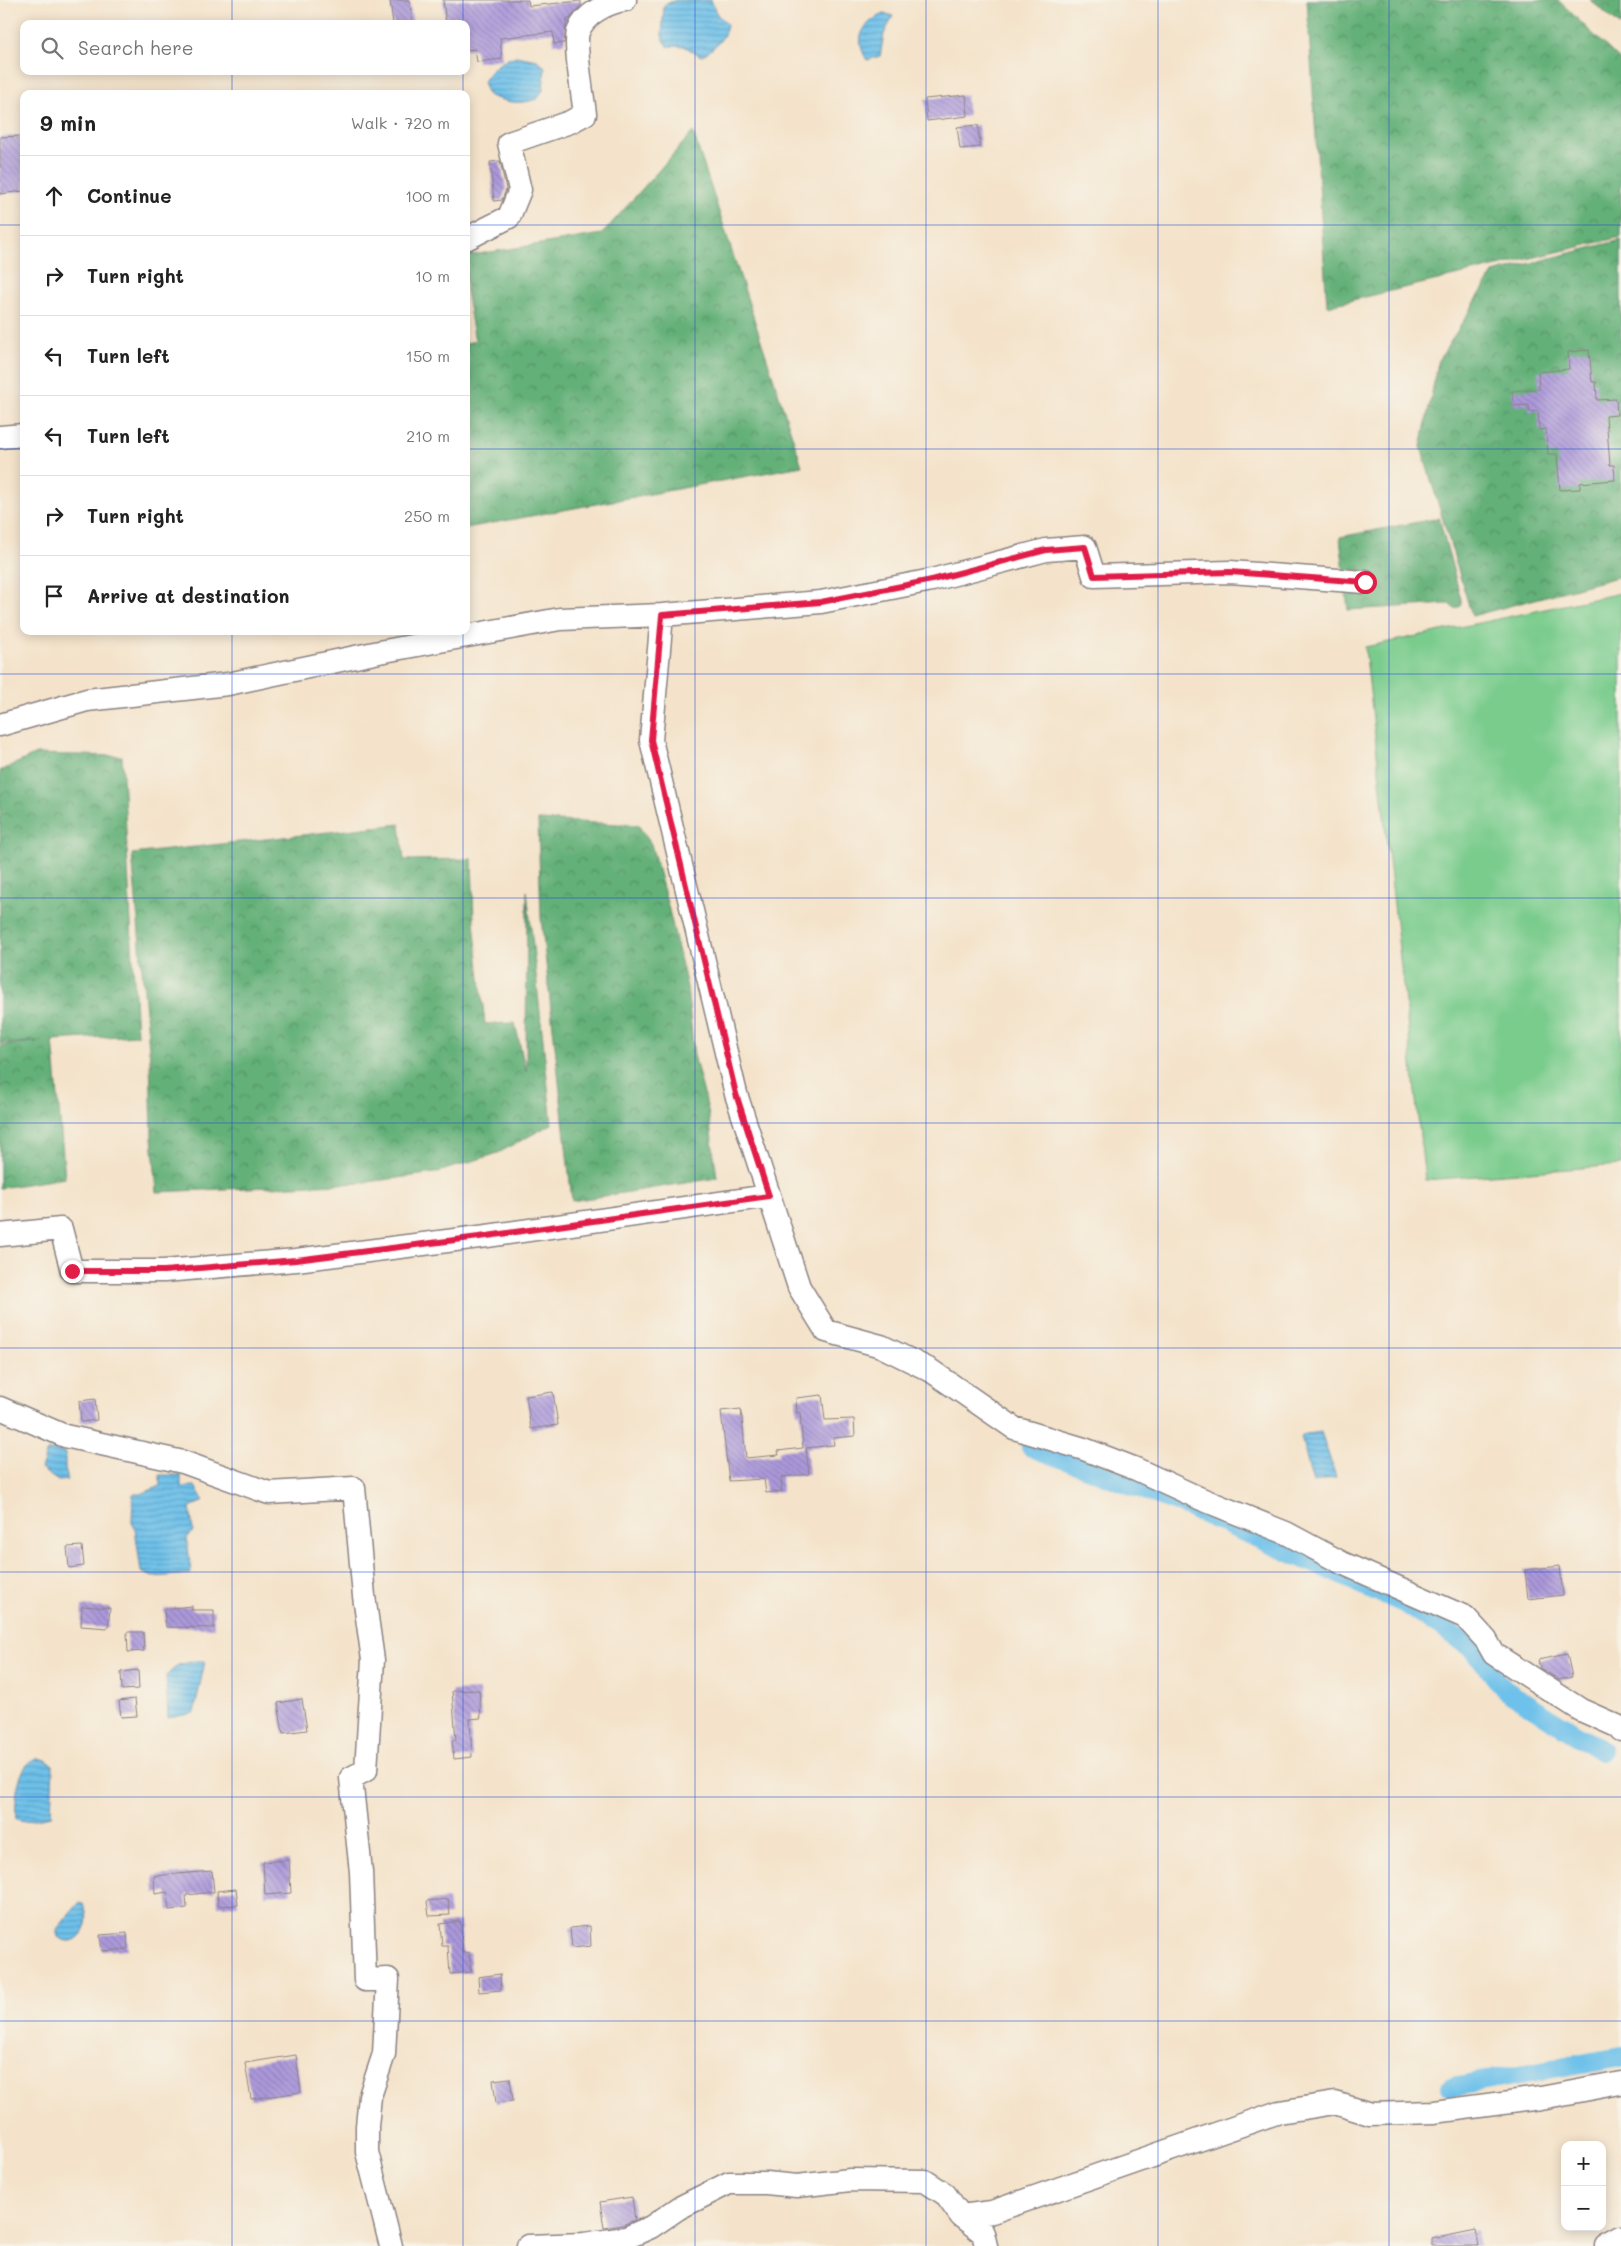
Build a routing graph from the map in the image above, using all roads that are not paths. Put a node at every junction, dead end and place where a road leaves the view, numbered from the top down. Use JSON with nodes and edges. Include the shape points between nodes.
{"nodes":[{"id":1,"x":625,"y":0,"type":"edge"},
{"id":2,"x":470,"y":237,"type":"edge"},
{"id":3,"x":20,"y":435,"type":"edge"},
{"id":4,"x":0,"y":437,"type":"edge"},
{"id":5,"x":1365,"y":582,"type":"dead end"},
{"id":6,"x":662,"y":615,"type":"junction"},
{"id":7,"x":0,"y":726,"type":"edge"},
{"id":8,"x":769,"y":1196,"type":"junction"},
{"id":9,"x":0,"y":1236,"type":"edge"},
{"id":10,"x":0,"y":1408,"type":"edge"},
{"id":11,"x":1621,"y":1730,"type":"edge"},
{"id":12,"x":1621,"y":2083,"type":"edge"},
{"id":13,"x":960,"y":2216,"type":"junction"},
{"id":14,"x":1621,"y":2238,"type":"edge"},
{"id":15,"x":391,"y":2246,"type":"edge"},
{"id":16,"x":528,"y":2246,"type":"edge"},
{"id":17,"x":986,"y":2246,"type":"edge"},
{"id":18,"x":1606,"y":2246,"type":"edge"}],
"edges":[{"from":1,"to":2,"type":"street","via":[[590,14],[578,32],[585,114],[509,143],[520,190],[509,217]]},
{"from":3,"to":4,"type":"street"},
{"from":5,"to":6,"type":"street","via":[[1230,572],[1094,576],[1085,547],[1046,550],[932,580],[821,602]]},
{"from":6,"to":7,"type":"street","via":[[560,619],[228,684],[87,700]]},
{"from":6,"to":8,"type":"street","via":[[651,740],[736,1094]]},
{"from":8,"to":9,"type":"street","via":[[458,1240],[296,1260],[164,1271],[72,1271],[61,1229]]},
{"from":8,"to":11,"type":"street","via":[[798,1288],[826,1331],[881,1346],[930,1370],[1014,1428],[1136,1469],[1286,1532],[1342,1563],[1466,1617],[1494,1654],[1581,1710]]},
{"from":10,"to":15,"type":"street","via":[[65,1436],[183,1462],[269,1493],[354,1488],[364,1596],[374,1660],[366,1770],[350,1778],[360,1872],[365,1980],[388,1979],[384,2054],[370,2096],[367,2152]]},
{"from":12,"to":13,"type":"street","via":[[1541,2098],[1434,2112],[1370,2114],[1335,2103],[1279,2112],[992,2212]]},
{"from":13,"to":16,"type":"street","via":[[945,2194],[924,2181],[850,2180],[797,2186],[729,2183],[626,2238],[584,2244]]},
{"from":13,"to":17,"type":"street","via":[[983,2233]]},
{"from":14,"to":18,"type":"street"}]}
